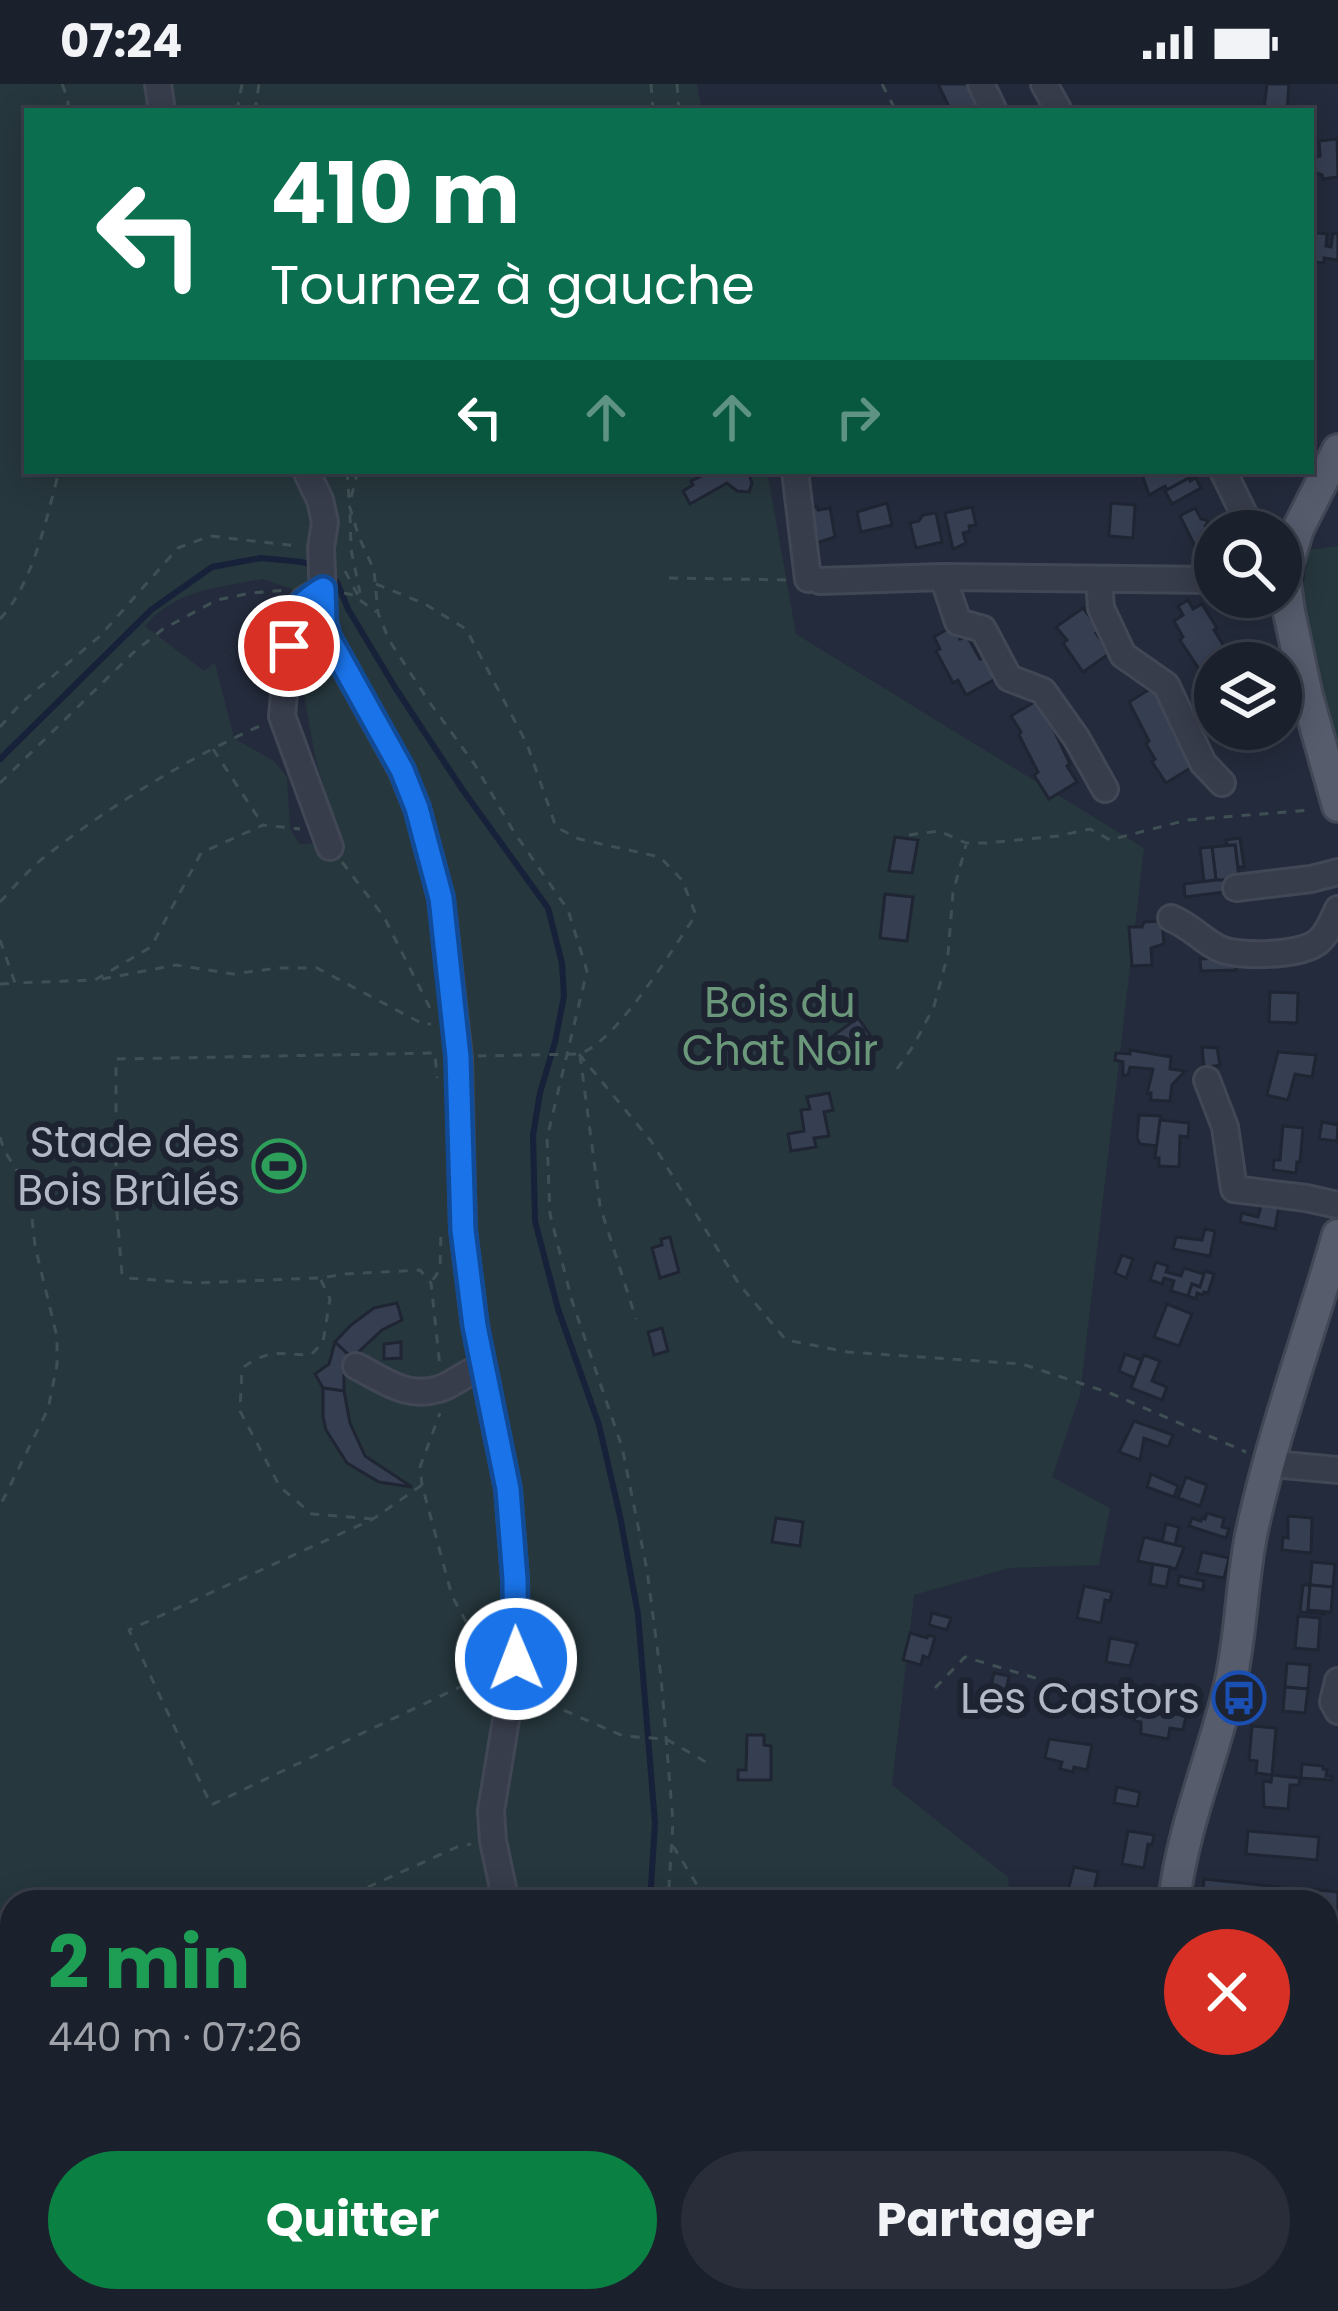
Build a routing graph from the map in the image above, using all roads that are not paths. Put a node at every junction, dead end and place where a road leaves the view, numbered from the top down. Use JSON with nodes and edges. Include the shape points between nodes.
{"nodes":[{"id":1,"x":1338,"y":450,"type":"edge"},
{"id":2,"x":307,"y":474,"type":"edge"},
{"id":3,"x":795,"y":474,"type":"edge"},
{"id":4,"x":1224,"y":474,"type":"edge"},
{"id":5,"x":1242,"y":510,"type":"edge"},
{"id":6,"x":1302,"y":521,"type":"edge"},
{"id":7,"x":322,"y":569,"type":"junction"},
{"id":8,"x":943,"y":577,"type":"junction"},
{"id":9,"x":1099,"y":579,"type":"junction"},
{"id":10,"x":1194,"y":580,"type":"edge"},
{"id":11,"x":1289,"y":618,"type":"edge"},
{"id":12,"x":1222,"y":783,"type":"dead end"},
{"id":13,"x":1105,"y":789,"type":"dead end"},
{"id":14,"x":1338,"y":806,"type":"edge"},
{"id":15,"x":330,"y":847,"type":"road end"},
{"id":16,"x":1338,"y":872,"type":"edge"},
{"id":17,"x":1236,"y":888,"type":"dead end"},
{"id":18,"x":1338,"y":908,"type":"edge"},
{"id":19,"x":1171,"y":918,"type":"dead end"},
{"id":20,"x":1208,"y":1081,"type":"dead end"},
{"id":21,"x":1338,"y":1205,"type":"edge"},
{"id":22,"x":1338,"y":1235,"type":"edge"},
{"id":23,"x":356,"y":1366,"type":"dead end"},
{"id":24,"x":483,"y":1367,"type":"junction"},
{"id":25,"x":1269,"y":1460,"type":"junction"},
{"id":26,"x":1338,"y":1471,"type":"edge"},
{"id":27,"x":1338,"y":1681,"type":"edge"},
{"id":28,"x":1338,"y":1710,"type":"edge"},
{"id":29,"x":503,"y":1890,"type":"edge"},
{"id":30,"x":1176,"y":1890,"type":"edge"}],
"edges":[{"from":1,"to":6,"type":"main road"},
{"from":2,"to":7,"type":"street","via":[[326,522]]},
{"from":3,"to":8,"type":"street","via":[[814,580]]},
{"from":4,"to":5,"type":"street"},
{"from":7,"to":15,"type":"street","via":[[291,618],[282,716]]},
{"from":7,"to":24,"type":"street","via":[[328,637],[417,808],[441,898],[458,1057],[463,1230]]},
{"from":8,"to":9,"type":"street"},
{"from":8,"to":13,"type":"street","via":[[958,622],[983,629],[1010,678],[1043,691]]},
{"from":9,"to":10,"type":"street"},
{"from":9,"to":12,"type":"street","via":[[1101,608],[1123,655],[1166,685],[1203,763]]},
{"from":11,"to":14,"type":"main road"},
{"from":16,"to":17,"type":"street"},
{"from":18,"to":19,"type":"street","via":[[1320,941],[1282,953],[1222,951]]},
{"from":20,"to":21,"type":"street","via":[[1234,1189]]},
{"from":22,"to":25,"type":"main road"},
{"from":23,"to":24,"type":"street","via":[[408,1393],[441,1389]]},
{"from":24,"to":29,"type":"street","via":[[508,1489],[515,1579],[516,1659],[491,1811]]},
{"from":25,"to":26,"type":"street"},
{"from":25,"to":30,"type":"main road","via":[[1230,1684]]},
{"from":27,"to":28,"type":"street"}]}
